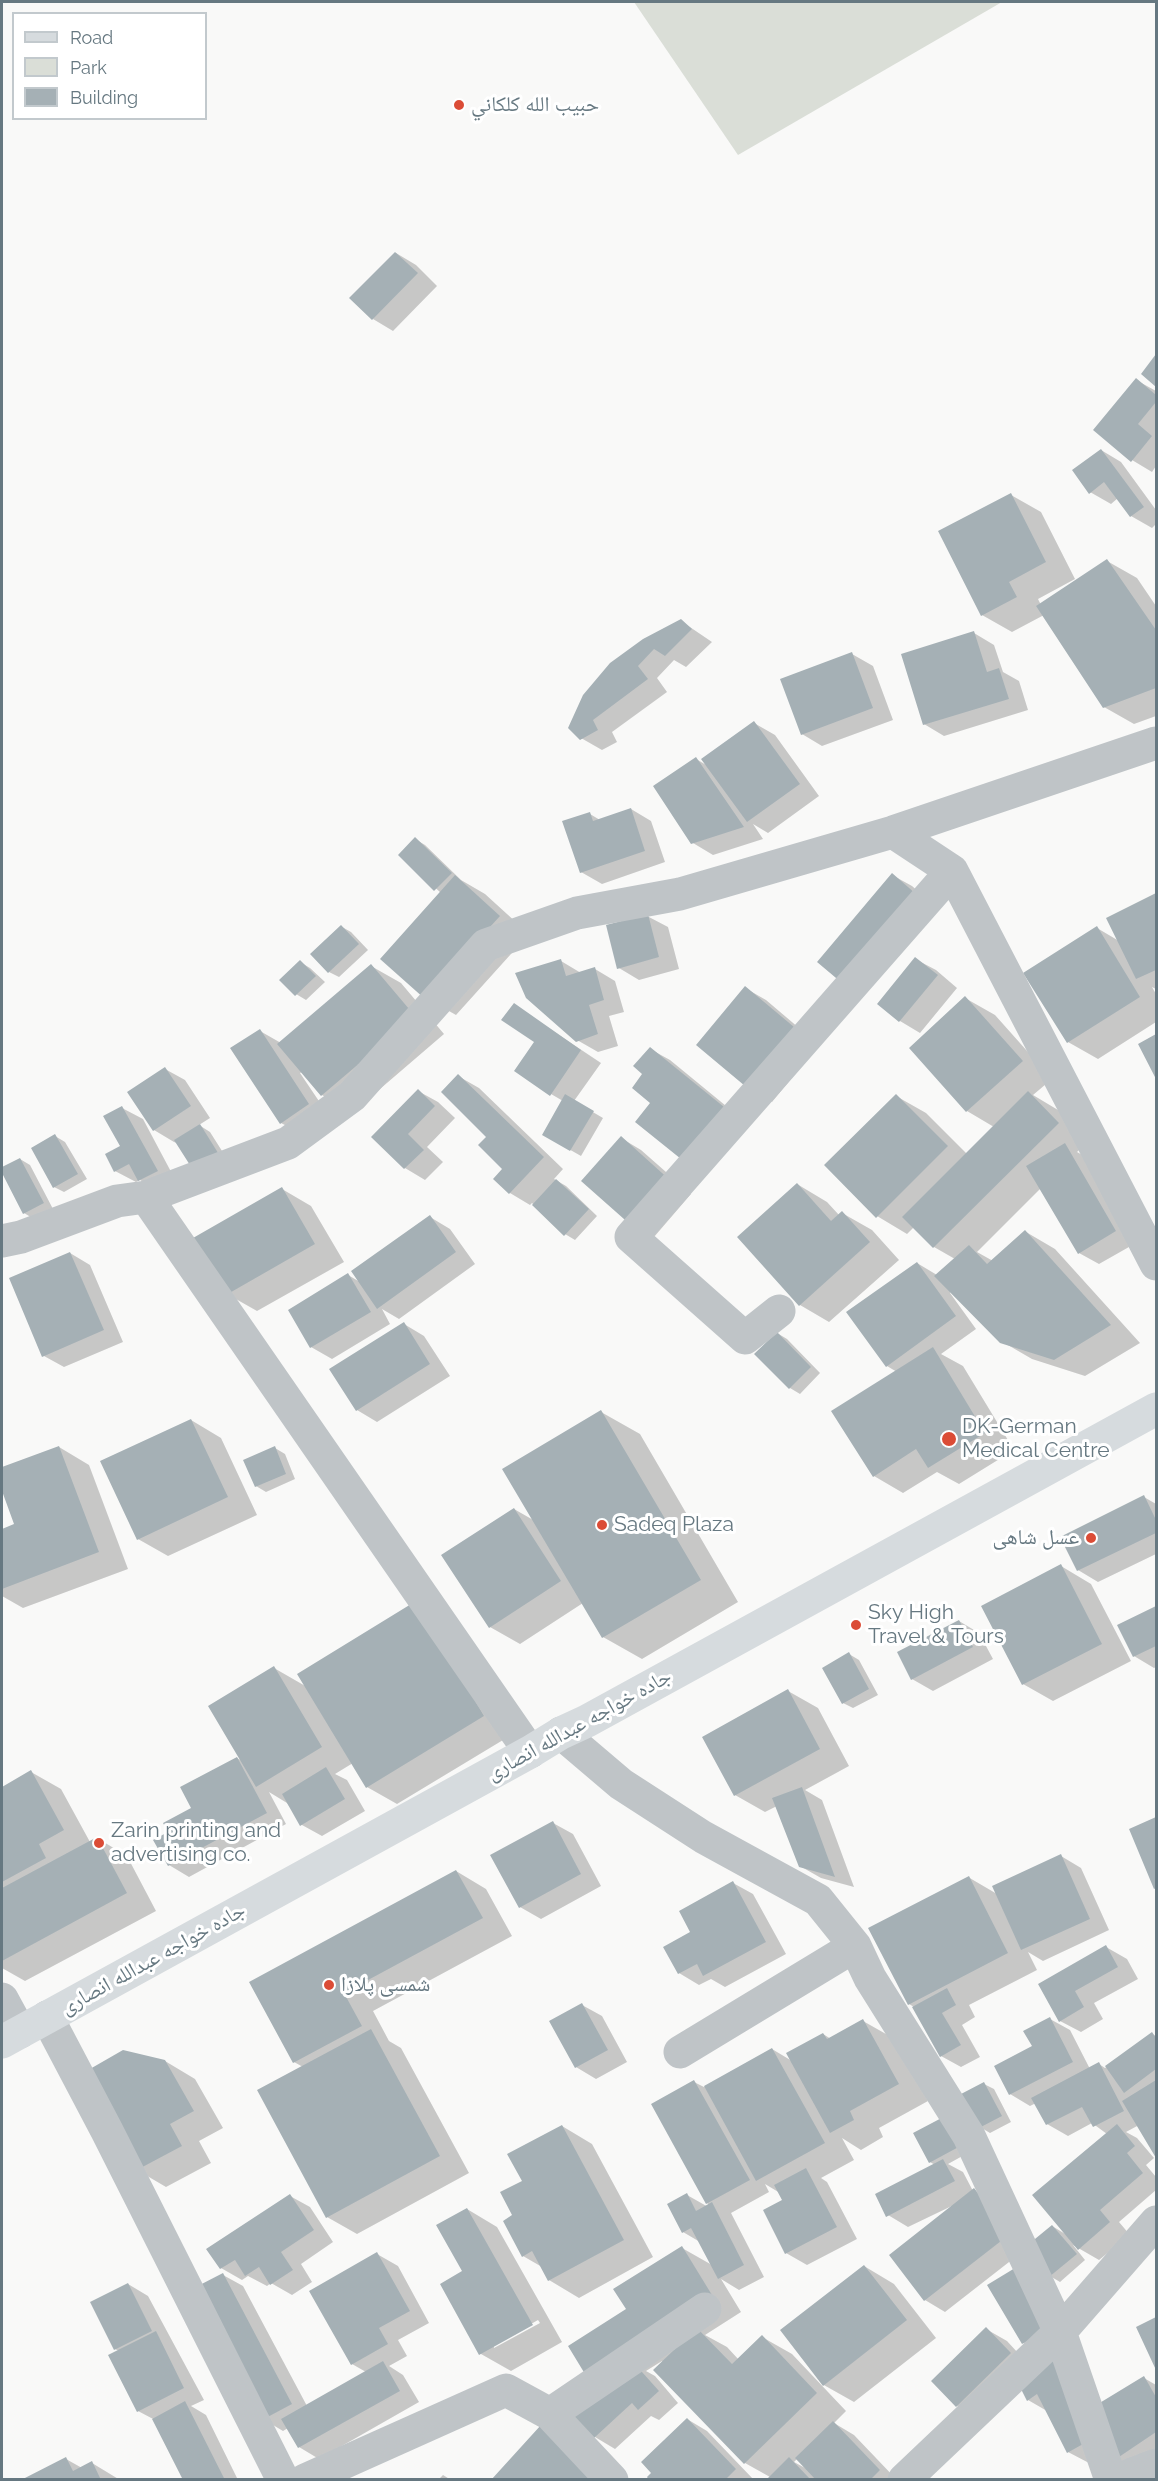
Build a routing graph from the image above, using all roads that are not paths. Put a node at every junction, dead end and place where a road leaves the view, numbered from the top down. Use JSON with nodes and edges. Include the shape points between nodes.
{"nodes":[{"id":1,"x":1156,"y":743,"type":"edge"},
{"id":2,"x":893,"y":832,"type":"junction"},
{"id":3,"x":952,"y":871,"type":"junction"},
{"id":4,"x":146,"y":1197,"type":"junction"},
{"id":5,"x":2,"y":1241,"type":"edge"},
{"id":6,"x":1156,"y":1264,"type":"edge"},
{"id":7,"x":779,"y":1311,"type":"dead end"},
{"id":8,"x":1156,"y":1409,"type":"edge"},
{"id":9,"x":561,"y":1733,"type":"junction"},
{"id":10,"x":530,"y":1752,"type":"junction"},
{"id":11,"x":855,"y":1946,"type":"junction"},
{"id":12,"x":2,"y":1999,"type":"edge"},
{"id":13,"x":23,"y":2030,"type":"edge"},
{"id":14,"x":680,"y":2052,"type":"dead end"},
{"id":15,"x":1156,"y":2222,"type":"edge"},
{"id":16,"x":705,"y":2309,"type":"dead end"},
{"id":17,"x":1060,"y":2332,"type":"junction"},
{"id":18,"x":550,"y":2414,"type":"junction"},
{"id":19,"x":1156,"y":2465,"type":"edge"},
{"id":20,"x":283,"y":2480,"type":"edge"},
{"id":21,"x":305,"y":2480,"type":"edge"},
{"id":22,"x":612,"y":2480,"type":"edge"},
{"id":23,"x":904,"y":2480,"type":"edge"},
{"id":24,"x":1111,"y":2480,"type":"edge"},
{"id":25,"x":1117,"y":2480,"type":"edge"}],
"edges":[{"from":1,"to":2,"type":"street"},
{"from":2,"to":3,"type":"street"},
{"from":2,"to":4,"type":"street","via":[[680,894],[577,913],[486,945],[352,1096],[288,1143]]},
{"from":3,"to":6,"type":"street"},
{"from":3,"to":7,"type":"street","via":[[631,1237],[745,1338]]},
{"from":4,"to":5,"type":"street","via":[[117,1201]]},
{"from":4,"to":10,"type":"street"},
{"from":8,"to":9,"type":"main road","name":"جاده خواجه عبدالله انصاری"},
{"from":9,"to":10,"type":"main road","name":"جاده خواجه عبدالله انصاری"},
{"from":9,"to":11,"type":"street","via":[[630,1790],[703,1837],[818,1900]]},
{"from":10,"to":13,"type":"main road","name":"جاده خواجه عبدالله انصاری"},
{"from":11,"to":14,"type":"street"},
{"from":11,"to":17,"type":"street","via":[[870,1978],[969,2136]]},
{"from":12,"to":13,"type":"street"},
{"from":13,"to":20,"type":"street","via":[[113,2141]]},
{"from":15,"to":17,"type":"street"},
{"from":16,"to":18,"type":"street"},
{"from":17,"to":23,"type":"street"},
{"from":17,"to":24,"type":"street"},
{"from":18,"to":21,"type":"street","via":[[506,2390]]},
{"from":18,"to":22,"type":"street"},
{"from":19,"to":25,"type":"street"}]}
